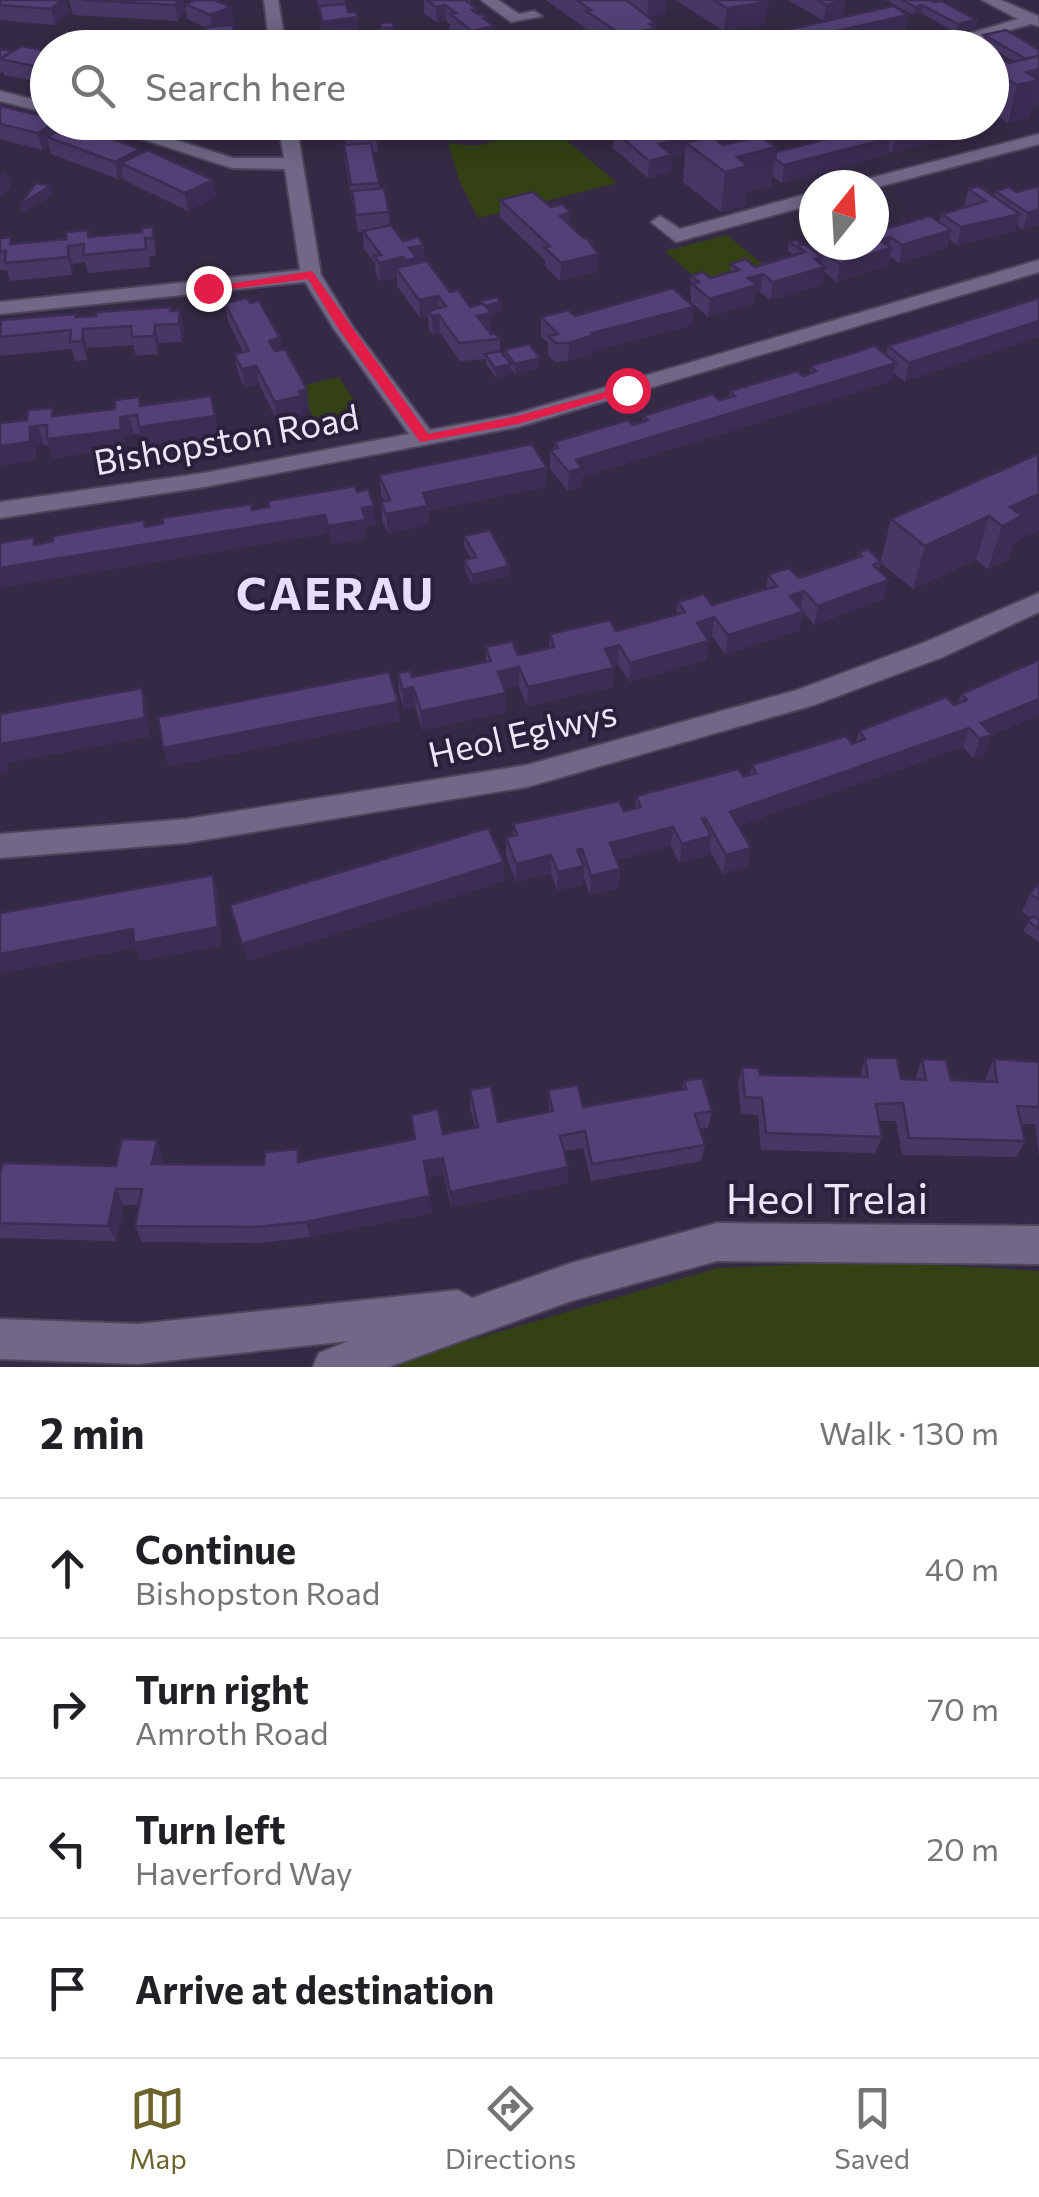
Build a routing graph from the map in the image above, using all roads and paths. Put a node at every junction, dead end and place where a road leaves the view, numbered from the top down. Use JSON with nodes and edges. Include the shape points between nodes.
{"nodes":[{"id":1,"x":272,"y":0,"type":"edge"},
{"id":2,"x":488,"y":0,"type":"edge"},
{"id":3,"x":989,"y":0,"type":"edge"},
{"id":4,"x":534,"y":16,"type":"dead end"},
{"id":5,"x":1036,"y":21,"type":"edge"},
{"id":6,"x":276,"y":30,"type":"edge"},
{"id":7,"x":1000,"y":30,"type":"edge"},
{"id":8,"x":0,"y":96,"type":"edge"},
{"id":9,"x":30,"y":104,"type":"edge"},
{"id":10,"x":1039,"y":139,"type":"edge"},
{"id":11,"x":157,"y":140,"type":"edge"},
{"id":12,"x":289,"y":140,"type":"edge"},
{"id":13,"x":292,"y":164,"type":"junction"},
{"id":14,"x":889,"y":179,"type":"edge"},
{"id":15,"x":799,"y":202,"type":"edge"},
{"id":16,"x":660,"y":222,"type":"dead end"},
{"id":17,"x":1039,"y":266,"type":"edge"},
{"id":18,"x":312,"y":275,"type":"junction"},
{"id":19,"x":0,"y":308,"type":"edge"},
{"id":20,"x":425,"y":439,"type":"junction"},
{"id":21,"x":0,"y":510,"type":"edge"},
{"id":22,"x":1038,"y":603,"type":"edge"},
{"id":23,"x":0,"y":846,"type":"edge"},
{"id":24,"x":1039,"y":1245,"type":"edge"},
{"id":25,"x":504,"y":1305,"type":"junction"},
{"id":26,"x":0,"y":1339,"type":"edge"},
{"id":27,"x":140,"y":1356,"type":"edge"},
{"id":28,"x":333,"y":1367,"type":"edge"}],
"edges":[{"from":1,"to":6,"type":"street"},
{"from":2,"to":4,"type":"street","via":[[516,19]]},
{"from":3,"to":5,"type":"street"},
{"from":5,"to":7,"type":"street"},
{"from":8,"to":9,"type":"street"},
{"from":10,"to":14,"type":"street"},
{"from":11,"to":13,"type":"street","via":[[232,163]]},
{"from":12,"to":13,"type":"street"},
{"from":13,"to":18,"type":"street"},
{"from":15,"to":16,"type":"street","via":[[676,236]]},
{"from":17,"to":20,"type":"street","name":"Bishopston Road","via":[[627,390]]},
{"from":18,"to":19,"type":"street"},
{"from":18,"to":20,"type":"street"},
{"from":20,"to":21,"type":"street","name":"Bishopston Road"},
{"from":22,"to":23,"type":"street","name":"Heol Eglwys","via":[[804,698],[527,776],[186,831]]},
{"from":24,"to":25,"type":"street","name":"Heol Trelai","via":[[717,1242]]},
{"from":25,"to":27,"type":"street","name":"Heol Trelai"},
{"from":25,"to":28,"type":"street","name":"Heol Trelai"},
{"from":26,"to":27,"type":"street","name":"Heol Trelai"}]}
